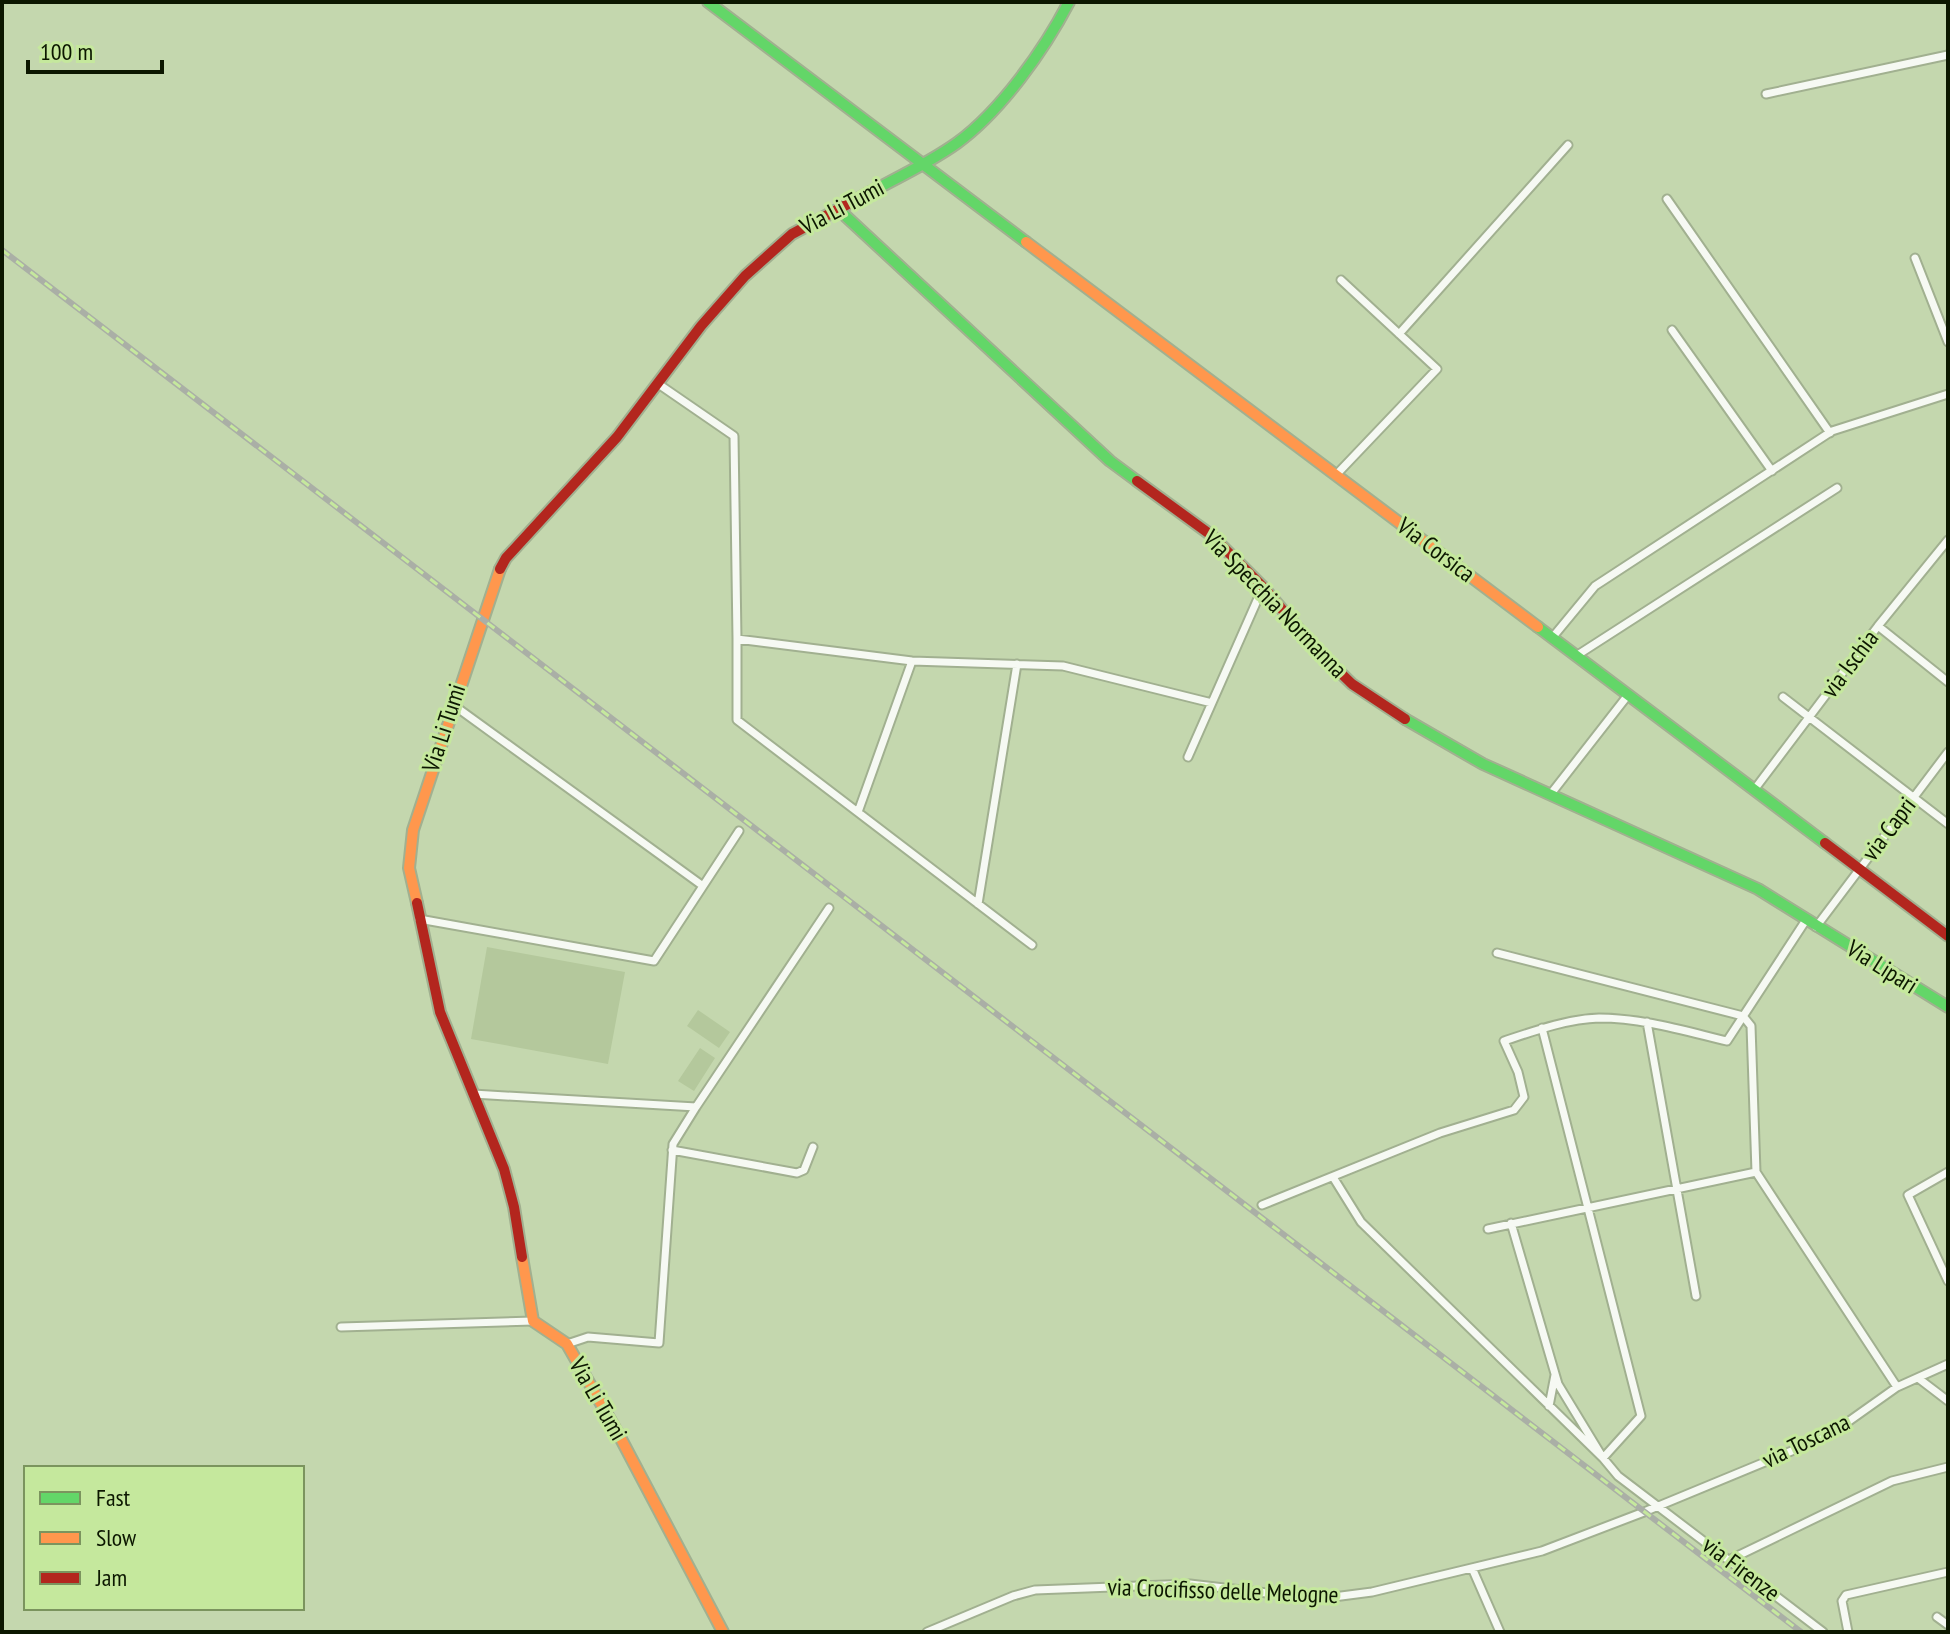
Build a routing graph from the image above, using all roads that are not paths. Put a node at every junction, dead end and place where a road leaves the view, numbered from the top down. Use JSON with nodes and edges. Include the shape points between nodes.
{"nodes":[{"id":1,"x":708,"y":2,"type":"edge"},
{"id":2,"x":1069,"y":2,"type":"edge"},
{"id":3,"x":1948,"y":55,"type":"edge"},
{"id":4,"x":1766,"y":94,"type":"dead end"},
{"id":5,"x":1568,"y":145,"type":"dead end"},
{"id":6,"x":924,"y":164,"type":"junction"},
{"id":7,"x":1667,"y":199,"type":"dead end"},
{"id":8,"x":839,"y":210,"type":"junction"},
{"id":9,"x":1915,"y":258,"type":"dead end"},
{"id":10,"x":1341,"y":280,"type":"dead end"},
{"id":11,"x":1672,"y":330,"type":"dead end"},
{"id":12,"x":1399,"y":334,"type":"junction"},
{"id":13,"x":1948,"y":342,"type":"edge"},
{"id":14,"x":657,"y":383,"type":"junction"},
{"id":15,"x":1948,"y":394,"type":"edge"},
{"id":16,"x":1830,"y":433,"type":"junction"},
{"id":17,"x":1772,"y":471,"type":"junction"},
{"id":18,"x":1336,"y":475,"type":"junction"},
{"id":19,"x":1837,"y":488,"type":"dead end"},
{"id":20,"x":1948,"y":540,"type":"edge"},
{"id":21,"x":1263,"y":587,"type":"junction"},
{"id":22,"x":1878,"y":626,"type":"junction"},
{"id":23,"x":1552,"y":638,"type":"junction"},
{"id":24,"x":737,"y":639,"type":"junction"},
{"id":25,"x":1576,"y":656,"type":"junction"},
{"id":26,"x":912,"y":661,"type":"junction"},
{"id":27,"x":1017,"y":664,"type":"junction"},
{"id":28,"x":1948,"y":682,"type":"edge"},
{"id":29,"x":1628,"y":695,"type":"junction"},
{"id":30,"x":1783,"y":697,"type":"dead end"},
{"id":31,"x":1212,"y":703,"type":"junction"},
{"id":32,"x":452,"y":704,"type":"junction"},
{"id":33,"x":1810,"y":716,"type":"junction"},
{"id":34,"x":1948,"y":752,"type":"edge"},
{"id":35,"x":1188,"y":757,"type":"dead end"},
{"id":36,"x":1754,"y":790,"type":"junction"},
{"id":37,"x":1550,"y":795,"type":"junction"},
{"id":38,"x":1913,"y":798,"type":"junction"},
{"id":39,"x":858,"y":812,"type":"junction"},
{"id":40,"x":1948,"y":824,"type":"edge"},
{"id":41,"x":739,"y":831,"type":"dead end"},
{"id":42,"x":1859,"y":868,"type":"junction"},
{"id":43,"x":703,"y":886,"type":"junction"},
{"id":44,"x":978,"y":904,"type":"junction"},
{"id":45,"x":829,"y":908,"type":"dead end"},
{"id":46,"x":419,"y":919,"type":"junction"},
{"id":47,"x":1806,"y":920,"type":"junction"},
{"id":48,"x":1816,"y":927,"type":"junction"},
{"id":49,"x":1948,"y":936,"type":"edge"},
{"id":50,"x":1032,"y":945,"type":"dead end"},
{"id":51,"x":1497,"y":953,"type":"dead end"},
{"id":52,"x":1948,"y":1007,"type":"edge"},
{"id":53,"x":1743,"y":1016,"type":"junction"},
{"id":54,"x":1647,"y":1022,"type":"junction"},
{"id":55,"x":1542,"y":1028,"type":"junction"},
{"id":56,"x":473,"y":1094,"type":"junction"},
{"id":57,"x":696,"y":1107,"type":"junction"},
{"id":58,"x":813,"y":1147,"type":"dead end"},
{"id":59,"x":672,"y":1150,"type":"junction"},
{"id":60,"x":1756,"y":1172,"type":"junction"},
{"id":61,"x":1948,"y":1172,"type":"edge"},
{"id":62,"x":1333,"y":1177,"type":"junction"},
{"id":63,"x":1677,"y":1189,"type":"junction"},
{"id":64,"x":1262,"y":1205,"type":"dead end"},
{"id":65,"x":1589,"y":1207,"type":"junction"},
{"id":66,"x":1511,"y":1223,"type":"junction"},
{"id":67,"x":1488,"y":1229,"type":"dead end"},
{"id":68,"x":1948,"y":1281,"type":"edge"},
{"id":69,"x":1696,"y":1296,"type":"dead end"},
{"id":70,"x":533,"y":1321,"type":"junction"},
{"id":71,"x":341,"y":1327,"type":"dead end"},
{"id":72,"x":567,"y":1344,"type":"junction"},
{"id":73,"x":1948,"y":1364,"type":"edge"},
{"id":74,"x":1555,"y":1372,"type":"junction"},
{"id":75,"x":1918,"y":1378,"type":"junction"},
{"id":76,"x":1897,"y":1387,"type":"junction"},
{"id":77,"x":1948,"y":1401,"type":"edge"},
{"id":78,"x":1549,"y":1406,"type":"junction"},
{"id":79,"x":1603,"y":1458,"type":"junction"},
{"id":80,"x":1948,"y":1467,"type":"edge"},
{"id":81,"x":1659,"y":1506,"type":"junction"},
{"id":82,"x":1729,"y":1560,"type":"junction"},
{"id":83,"x":1472,"y":1568,"type":"junction"},
{"id":84,"x":1948,"y":1572,"type":"edge"},
{"id":85,"x":1937,"y":1617,"type":"dead end"},
{"id":86,"x":1948,"y":1625,"type":"edge"},
{"id":87,"x":723,"y":1632,"type":"edge"},
{"id":88,"x":927,"y":1632,"type":"edge"},
{"id":89,"x":1500,"y":1632,"type":"edge"},
{"id":90,"x":1823,"y":1632,"type":"edge"},
{"id":91,"x":1848,"y":1632,"type":"edge"}],
"edges":[{"from":1,"to":6,"type":"street","name":"Via Corsica"},
{"from":2,"to":6,"type":"street","name":"Via Li Tumi","via":[[1050,38],[1005,95],[966,136]]},
{"from":3,"to":4,"type":"street"},
{"from":5,"to":12,"type":"street"},
{"from":6,"to":8,"type":"street","name":"Via Li Tumi"},
{"from":6,"to":18,"type":"street","name":"Via Corsica"},
{"from":7,"to":16,"type":"street"},
{"from":8,"to":14,"type":"street","name":"Via Li Tumi","via":[[792,234],[745,276]]},
{"from":8,"to":21,"type":"street","name":"Via Specchia Normanna","via":[[1110,461],[1211,535]]},
{"from":9,"to":13,"type":"street"},
{"from":10,"to":12,"type":"street"},
{"from":11,"to":17,"type":"street"},
{"from":12,"to":18,"type":"street","via":[[1437,369]]},
{"from":14,"to":24,"type":"street","via":[[734,436]]},
{"from":14,"to":32,"type":"street","name":"Via Li Tumi","via":[[617,437],[506,558]]},
{"from":15,"to":16,"type":"street"},
{"from":16,"to":17,"type":"street"},
{"from":17,"to":23,"type":"street","via":[[1595,586]]},
{"from":18,"to":23,"type":"street","name":"Via Corsica"},
{"from":19,"to":25,"type":"street"},
{"from":20,"to":22,"type":"street","name":"via Ischia"},
{"from":21,"to":31,"type":"street"},
{"from":21,"to":37,"type":"street","name":"Via Specchia Normanna","via":[[1352,684],[1471,757]]},
{"from":22,"to":28,"type":"street"},
{"from":22,"to":33,"type":"street","name":"via Ischia"},
{"from":23,"to":25,"type":"street","name":"Via Corsica"},
{"from":24,"to":26,"type":"street"},
{"from":24,"to":39,"type":"street","via":[[737,720]]},
{"from":25,"to":29,"type":"street","name":"Via Corsica"},
{"from":26,"to":27,"type":"street"},
{"from":26,"to":39,"type":"street"},
{"from":27,"to":31,"type":"street","via":[[1063,666]]},
{"from":27,"to":44,"type":"street"},
{"from":29,"to":36,"type":"street","name":"Via Corsica"},
{"from":29,"to":37,"type":"street"},
{"from":30,"to":33,"type":"street"},
{"from":31,"to":35,"type":"street"},
{"from":32,"to":43,"type":"street"},
{"from":32,"to":46,"type":"street","name":"Via Li Tumi","via":[[413,830],[409,868]]},
{"from":33,"to":36,"type":"street","name":"via Ischia"},
{"from":33,"to":38,"type":"street"},
{"from":34,"to":38,"type":"street","name":"via Capri"},
{"from":36,"to":42,"type":"street","name":"Via Corsica"},
{"from":37,"to":47,"type":"street","name":"Via Specchia Normanna","via":[[1758,889]]},
{"from":38,"to":40,"type":"street"},
{"from":38,"to":42,"type":"street","name":"via Capri"},
{"from":39,"to":44,"type":"street"},
{"from":41,"to":43,"type":"street"},
{"from":42,"to":48,"type":"street","name":"via Capri"},
{"from":42,"to":49,"type":"street","name":"Via Corsica"},
{"from":43,"to":46,"type":"street","via":[[654,961]]},
{"from":44,"to":50,"type":"street"},
{"from":45,"to":57,"type":"street"},
{"from":46,"to":56,"type":"street","name":"Via Li Tumi","via":[[440,1012]]},
{"from":47,"to":48,"type":"street","name":"Via Specchia Normanna"},
{"from":47,"to":53,"type":"street"},
{"from":48,"to":52,"type":"street","name":"Via Lipari"},
{"from":51,"to":53,"type":"street"},
{"from":53,"to":54,"type":"street","via":[[1727,1041]]},
{"from":53,"to":60,"type":"street","via":[[1751,1026]]},
{"from":54,"to":55,"type":"street","via":[[1598,1018]]},
{"from":54,"to":63,"type":"street"},
{"from":55,"to":62,"type":"street","via":[[1504,1041],[1524,1097],[1514,1110],[1440,1133]]},
{"from":55,"to":65,"type":"street"},
{"from":56,"to":57,"type":"street"},
{"from":56,"to":70,"type":"street","name":"Via Li Tumi","via":[[504,1169]]},
{"from":57,"to":59,"type":"street"},
{"from":58,"to":59,"type":"street","via":[[804,1170],[797,1173]]},
{"from":59,"to":72,"type":"street","via":[[659,1343],[588,1337]]},
{"from":60,"to":63,"type":"street"},
{"from":60,"to":76,"type":"street"},
{"from":61,"to":68,"type":"street","via":[[1908,1195]]},
{"from":62,"to":64,"type":"street"},
{"from":62,"to":78,"type":"street","via":[[1361,1222]]},
{"from":63,"to":65,"type":"street"},
{"from":63,"to":69,"type":"street"},
{"from":65,"to":66,"type":"street"},
{"from":65,"to":79,"type":"street","via":[[1641,1416]]},
{"from":66,"to":67,"type":"street"},
{"from":66,"to":74,"type":"street"},
{"from":70,"to":71,"type":"street"},
{"from":70,"to":72,"type":"street","name":"Via Li Tumi"},
{"from":72,"to":87,"type":"street","name":"Via Li Tumi"},
{"from":73,"to":75,"type":"street","name":"via Toscana"},
{"from":74,"to":78,"type":"street"},
{"from":74,"to":79,"type":"street"},
{"from":75,"to":76,"type":"street","name":"via Toscana"},
{"from":75,"to":77,"type":"street"},
{"from":76,"to":81,"type":"street","name":"via Toscana","via":[[1828,1436]]},
{"from":78,"to":79,"type":"street"},
{"from":79,"to":81,"type":"street","name":"via Firenze"},
{"from":80,"to":82,"type":"street","via":[[1892,1481]]},
{"from":81,"to":82,"type":"street","name":"via Firenze"},
{"from":81,"to":83,"type":"street","name":"via Crocifisso delle Melogne","via":[[1542,1551]]},
{"from":82,"to":90,"type":"street","name":"via Firenze"},
{"from":83,"to":88,"type":"street","name":"via Crocifisso delle Melogne","via":[[1318,1599],[1190,1584],[1035,1590]]},
{"from":83,"to":89,"type":"street"},
{"from":84,"to":91,"type":"street","via":[[1846,1595],[1842,1601]]},
{"from":85,"to":86,"type":"street"}]}
